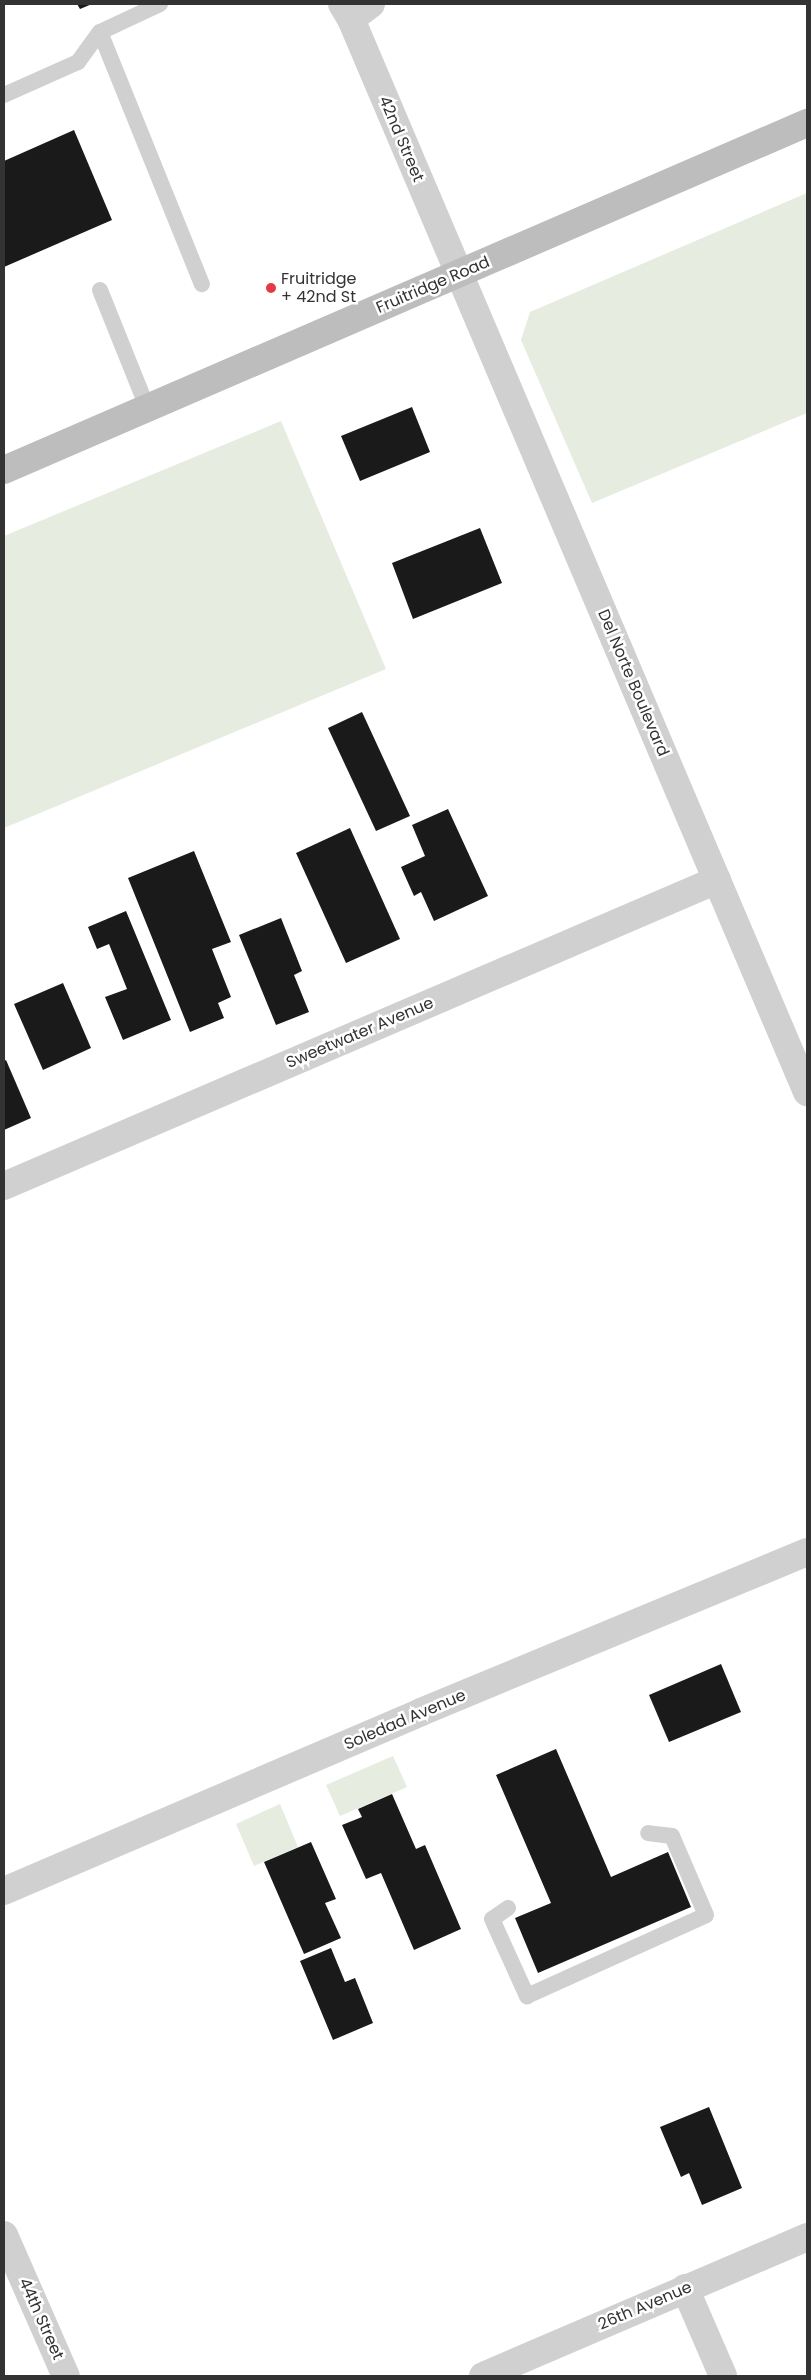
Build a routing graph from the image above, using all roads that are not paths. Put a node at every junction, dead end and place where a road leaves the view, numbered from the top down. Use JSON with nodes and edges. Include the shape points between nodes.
{"nodes":[{"id":1,"x":160,"y":4,"type":"edge"},
{"id":2,"x":355,"y":9,"type":"edge"},
{"id":3,"x":100,"y":32,"type":"junction"},
{"id":4,"x":4,"y":95,"type":"edge"},
{"id":5,"x":807,"y":123,"type":"edge"},
{"id":6,"x":458,"y":275,"type":"junction"},
{"id":7,"x":202,"y":284,"type":"dead end"},
{"id":8,"x":100,"y":290,"type":"dead end"},
{"id":9,"x":147,"y":407,"type":"junction"},
{"id":10,"x":4,"y":470,"type":"edge"},
{"id":11,"x":717,"y":880,"type":"junction"},
{"id":12,"x":807,"y":1092,"type":"edge"},
{"id":13,"x":4,"y":1186,"type":"edge"},
{"id":14,"x":807,"y":1552,"type":"edge"},
{"id":15,"x":648,"y":1833,"type":"dead end"},
{"id":16,"x":4,"y":1891,"type":"edge"},
{"id":17,"x":508,"y":1908,"type":"dead end"},
{"id":18,"x":4,"y":2235,"type":"edge"},
{"id":19,"x":807,"y":2237,"type":"edge"},
{"id":20,"x":685,"y":2288,"type":"junction"},
{"id":21,"x":66,"y":2376,"type":"edge"},
{"id":22,"x":483,"y":2376,"type":"edge"},
{"id":23,"x":723,"y":2376,"type":"edge"}],
"edges":[{"from":1,"to":3,"type":"lane"},
{"from":2,"to":6,"type":"street","name":"42nd Street"},
{"from":3,"to":4,"type":"lane","via":[[78,62]]},
{"from":3,"to":7,"type":"lane"},
{"from":5,"to":6,"type":"main road","name":"Fruitridge Road"},
{"from":6,"to":9,"type":"main road","name":"Fruitridge Road"},
{"from":6,"to":11,"type":"street","name":"Del Norte Boulevard"},
{"from":8,"to":9,"type":"lane"},
{"from":9,"to":10,"type":"main road","name":"Fruitridge Road"},
{"from":11,"to":12,"type":"street","name":"Del Norte Boulevard"},
{"from":11,"to":13,"type":"street","name":"Sweetwater Avenue"},
{"from":14,"to":16,"type":"street","name":"Soledad Avenue","via":[[421,1712]]},
{"from":15,"to":17,"type":"lane","via":[[672,1836],[706,1915],[527,1996],[492,1918]]},
{"from":18,"to":21,"type":"street","name":"44th Street"},
{"from":19,"to":20,"type":"street","name":"26th Avenue"},
{"from":20,"to":22,"type":"street","name":"26th Avenue"},
{"from":20,"to":23,"type":"street"}]}
